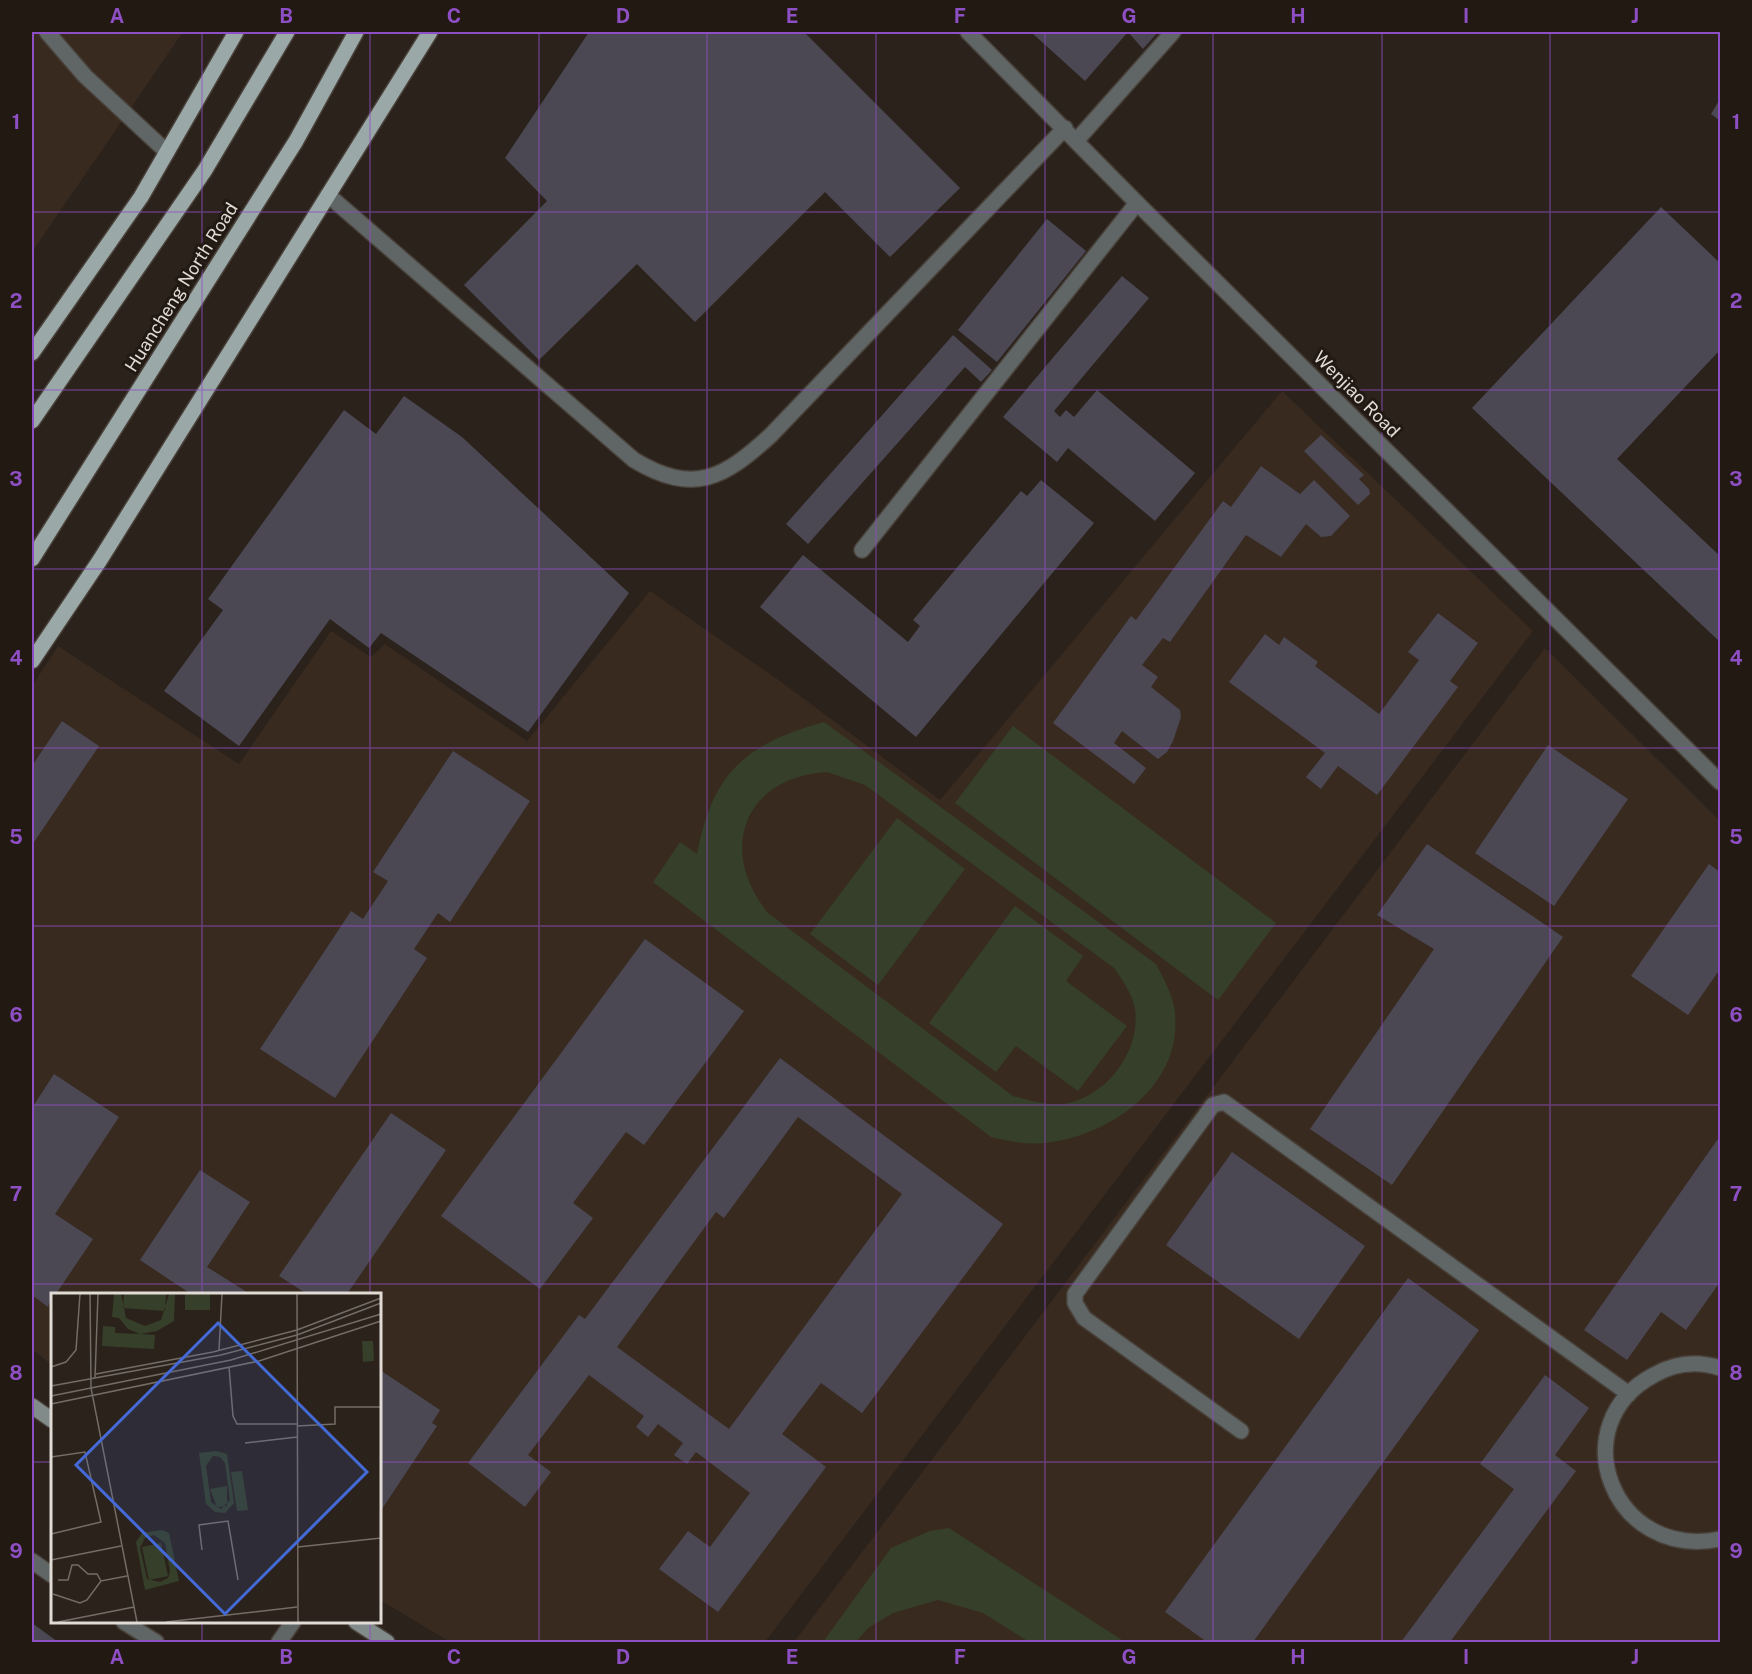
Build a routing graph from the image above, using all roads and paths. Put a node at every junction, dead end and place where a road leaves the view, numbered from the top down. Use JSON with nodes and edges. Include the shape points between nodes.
{"nodes":[{"id":1,"x":47,"y":32,"type":"edge"},
{"id":2,"x":236,"y":32,"type":"edge"},
{"id":3,"x":286,"y":32,"type":"edge"},
{"id":4,"x":356,"y":32,"type":"edge"},
{"id":5,"x":430,"y":32,"type":"edge"},
{"id":6,"x":968,"y":32,"type":"edge"},
{"id":7,"x":1173,"y":32,"type":"edge"},
{"id":8,"x":1065,"y":128,"type":"junction"},
{"id":9,"x":1076,"y":141,"type":"junction"},
{"id":10,"x":167,"y":152,"type":"junction"},
{"id":11,"x":328,"y":195,"type":"junction"},
{"id":12,"x":1137,"y":203,"type":"junction"},
{"id":13,"x":32,"y":353,"type":"edge"},
{"id":14,"x":32,"y":421,"type":"edge"},
{"id":15,"x":862,"y":550,"type":"dead end"},
{"id":16,"x":32,"y":559,"type":"edge"},
{"id":17,"x":32,"y":661,"type":"edge"},
{"id":18,"x":1720,"y":782,"type":"edge"},
{"id":19,"x":1720,"y":1368,"type":"edge"},
{"id":20,"x":1629,"y":1394,"type":"junction"},
{"id":21,"x":32,"y":1406,"type":"edge"},
{"id":22,"x":51,"y":1419,"type":"edge"},
{"id":23,"x":1241,"y":1431,"type":"dead end"},
{"id":24,"x":1720,"y":1539,"type":"edge"},
{"id":25,"x":32,"y":1561,"type":"edge"},
{"id":26,"x":51,"y":1574,"type":"edge"},
{"id":27,"x":126,"y":1623,"type":"edge"},
{"id":28,"x":292,"y":1623,"type":"edge"},
{"id":29,"x":358,"y":1623,"type":"edge"},
{"id":30,"x":156,"y":1642,"type":"edge"},
{"id":31,"x":279,"y":1642,"type":"edge"},
{"id":32,"x":387,"y":1642,"type":"edge"}],
"edges":[{"from":1,"to":10,"type":"street","via":[[85,76]]},
{"from":2,"to":10,"type":"main road"},
{"from":3,"to":14,"type":"main road","via":[[205,171]]},
{"from":4,"to":16,"type":"main road","name":"Huancheng North Road","via":[[296,141]]},
{"from":5,"to":11,"type":"main road"},
{"from":6,"to":8,"type":"street","name":"Wenjiao Road"},
{"from":7,"to":9,"type":"street"},
{"from":8,"to":9,"type":"street","name":"Wenjiao Road"},
{"from":8,"to":11,"type":"street","via":[[771,435],[745,459],[706,479],[680,480],[656,474],[634,460]]},
{"from":9,"to":12,"type":"street","name":"Wenjiao Road"},
{"from":10,"to":13,"type":"main road","via":[[141,197]]},
{"from":11,"to":17,"type":"main road","via":[[100,560]]},
{"from":12,"to":15,"type":"street"},
{"from":12,"to":18,"type":"street","name":"Wenjiao Road"},
{"from":19,"to":20,"type":"street","via":[[1687,1364],[1665,1368]]},
{"from":20,"to":23,"type":"street","via":[[1224,1102],[1213,1105],[1075,1294],[1075,1303],[1084,1318]]},
{"from":20,"to":24,"type":"street","via":[[1616,1411],[1609,1430],[1607,1472],[1614,1492],[1640,1524],[1658,1535],[1698,1543]]},
{"from":21,"to":22,"type":"main road"},
{"from":25,"to":26,"type":"street"},
{"from":27,"to":30,"type":"street"},
{"from":28,"to":31,"type":"street"},
{"from":29,"to":32,"type":"main road"}]}
